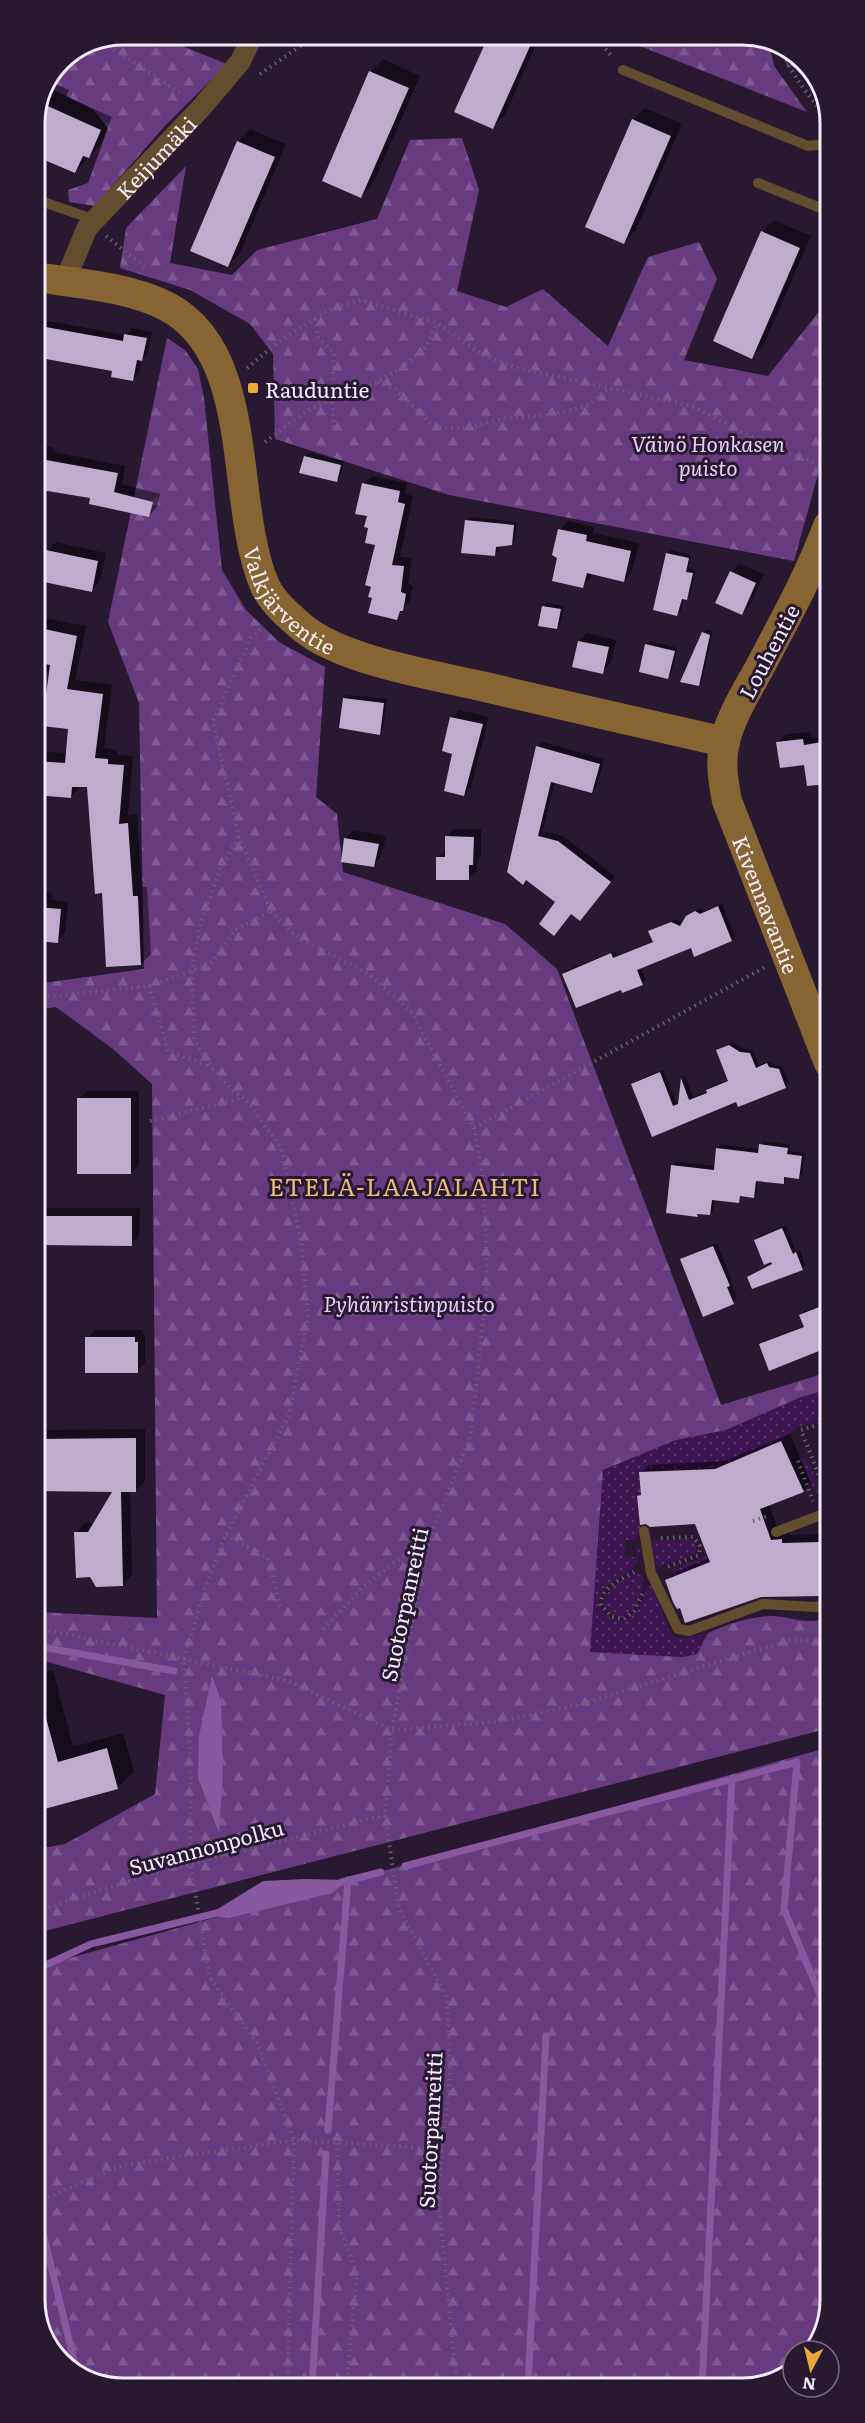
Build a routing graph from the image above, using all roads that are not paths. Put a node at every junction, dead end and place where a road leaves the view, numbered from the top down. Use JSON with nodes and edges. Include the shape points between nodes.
{"nodes":[{"id":1,"x":248,"y":45,"type":"edge"},
{"id":2,"x":623,"y":70,"type":"road end"},
{"id":3,"x":820,"y":145,"type":"edge"},
{"id":4,"x":758,"y":183,"type":"dead end"},
{"id":5,"x":45,"y":203,"type":"edge"},
{"id":6,"x":820,"y":208,"type":"edge"},
{"id":7,"x":91,"y":224,"type":"junction"},
{"id":8,"x":45,"y":278,"type":"edge"},
{"id":9,"x":66,"y":281,"type":"junction"},
{"id":10,"x":820,"y":544,"type":"edge"},
{"id":11,"x":725,"y":742,"type":"junction"},
{"id":12,"x":820,"y":1040,"type":"edge"},
{"id":13,"x":820,"y":1516,"type":"edge"},
{"id":14,"x":776,"y":1532,"type":"dead end"},
{"id":15,"x":644,"y":1535,"type":"road end"},
{"id":16,"x":820,"y":1606,"type":"edge"}],
"edges":[{"from":1,"to":7,"type":"street","name":"Keijumäki","via":[[240,62],[201,108]]},
{"from":2,"to":3,"type":"lane","via":[[807,146]]},
{"from":4,"to":6,"type":"lane"},
{"from":5,"to":7,"type":"lane"},
{"from":7,"to":9,"type":"street","name":"Keijumäki"},
{"from":8,"to":9,"type":"street","name":"Valkjärventie"},
{"from":9,"to":11,"type":"street","name":"Valkjärventie","via":[[139,295],[167,306],[188,320],[216,355],[241,369],[236,436],[249,537],[266,588],[306,630],[328,643],[388,664]]},
{"from":10,"to":11,"type":"street","name":"Louhentie","via":[[732,720]]},
{"from":11,"to":12,"type":"street","name":"Kivennavantie","via":[[723,778],[727,801]]},
{"from":13,"to":14,"type":"lane"},
{"from":15,"to":16,"type":"lane","via":[[651,1573],[678,1629],[689,1631],[763,1604]]}]}
